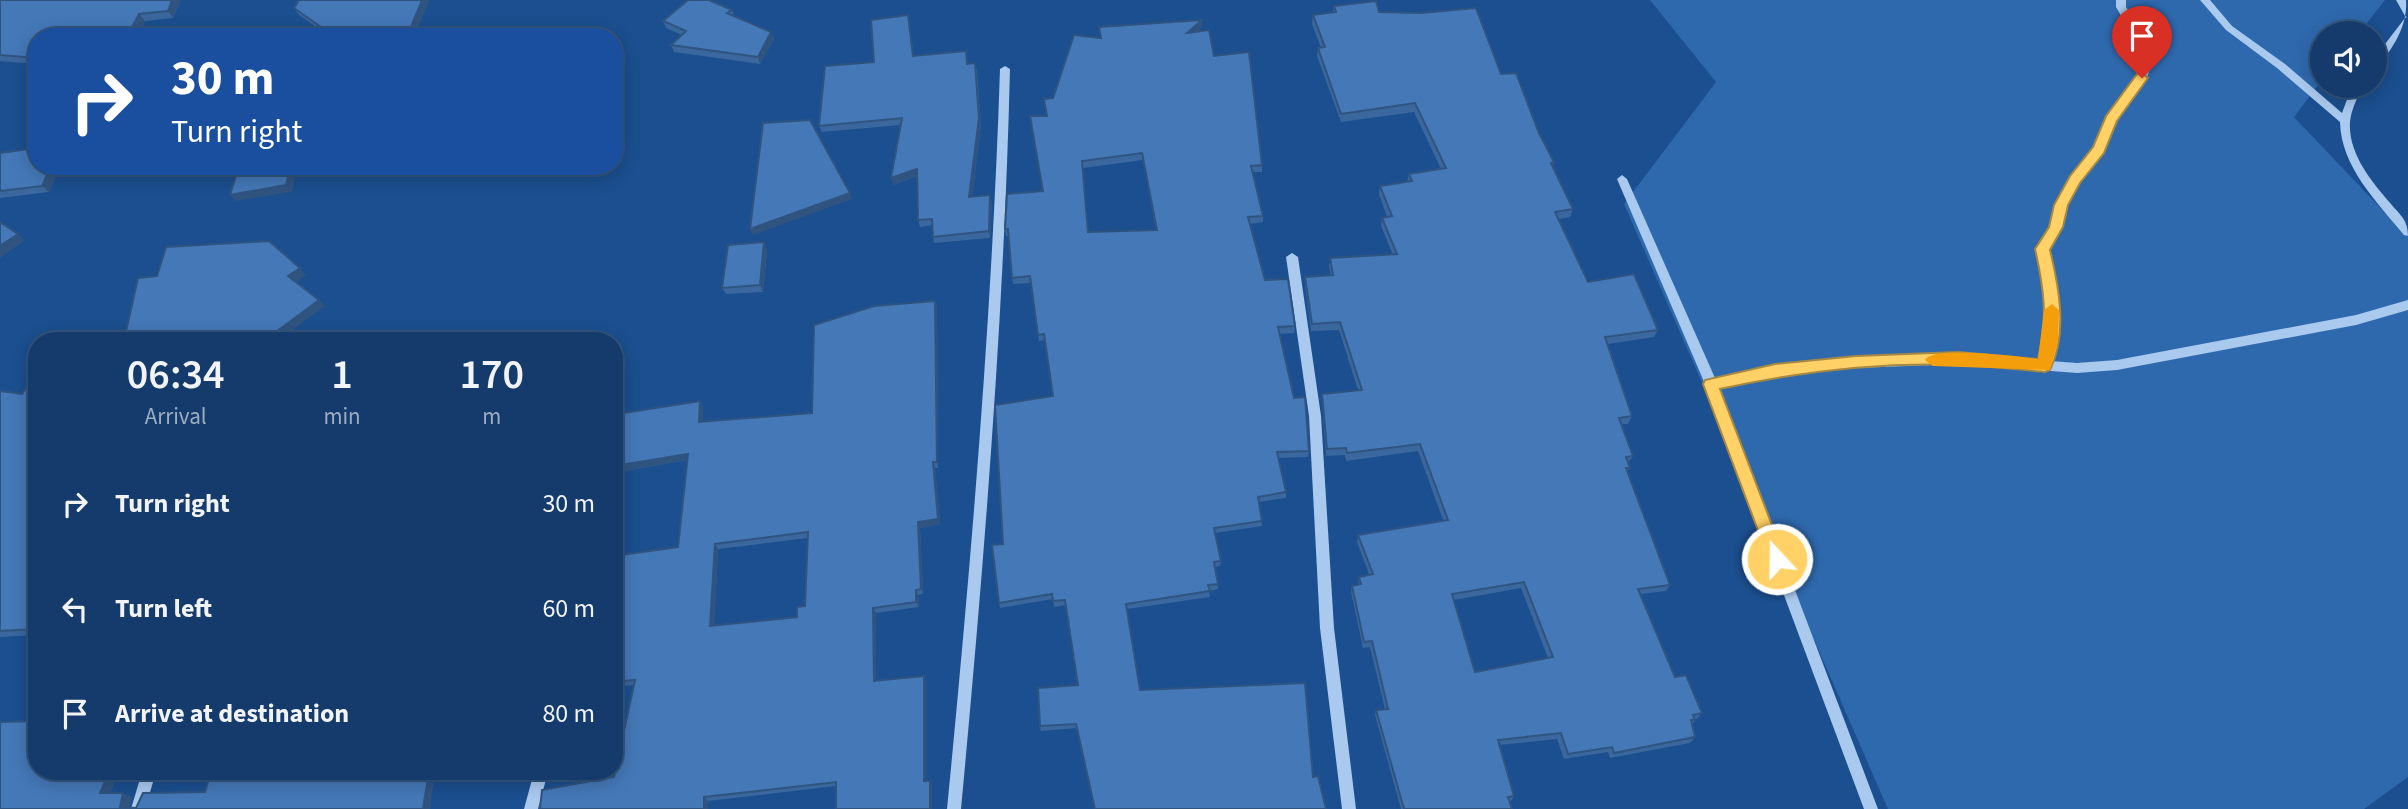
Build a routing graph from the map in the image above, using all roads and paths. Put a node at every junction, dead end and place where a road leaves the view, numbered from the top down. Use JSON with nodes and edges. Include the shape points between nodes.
{"nodes":[{"id":1,"x":2121,"y":0,"type":"edge"},
{"id":2,"x":2206,"y":0,"type":"edge"},
{"id":3,"x":2402,"y":0,"type":"edge"},
{"id":4,"x":2408,"y":14,"type":"edge"},
{"id":5,"x":2408,"y":20,"type":"edge"},
{"id":6,"x":2387,"y":48,"type":"edge"},
{"id":7,"x":1005,"y":69,"type":"dead end"},
{"id":8,"x":2353,"y":98,"type":"edge"},
{"id":9,"x":2345,"y":121,"type":"junction"},
{"id":10,"x":1622,"y":179,"type":"dead end"},
{"id":11,"x":2408,"y":232,"type":"edge"},
{"id":12,"x":1292,"y":257,"type":"dead end"},
{"id":13,"x":2408,"y":305,"type":"edge"},
{"id":14,"x":2045,"y":365,"type":"junction"},
{"id":15,"x":1711,"y":384,"type":"junction"},
{"id":16,"x":147,"y":780,"type":"edge"},
{"id":17,"x":539,"y":780,"type":"edge"},
{"id":18,"x":138,"y":809,"type":"edge"},
{"id":19,"x":531,"y":809,"type":"edge"},
{"id":20,"x":954,"y":809,"type":"edge"},
{"id":21,"x":1349,"y":809,"type":"edge"},
{"id":22,"x":1871,"y":809,"type":"edge"}],
"edges":[{"from":1,"to":14,"type":"street","via":[[2143,45],[2146,65],[2142,78],[2110,120],[2099,149],[2070,188],[2043,249],[2053,293]]},
{"from":2,"to":9,"type":"street","via":[[2229,28]]},
{"from":3,"to":4,"type":"street"},
{"from":5,"to":6,"type":"street"},
{"from":7,"to":20,"type":"street","via":[[982,505]]},
{"from":8,"to":9,"type":"street"},
{"from":9,"to":11,"type":"street","via":[[2346,140],[2367,182]]},
{"from":10,"to":15,"type":"street"},
{"from":12,"to":21,"type":"street","via":[[1315,416],[1327,628]]},
{"from":13,"to":14,"type":"street","via":[[2356,320],[2117,365]]},
{"from":14,"to":15,"type":"street","via":[[1958,359],[1856,363],[1775,371]]},
{"from":15,"to":22,"type":"street"},
{"from":16,"to":18,"type":"street"},
{"from":17,"to":19,"type":"street"}]}
